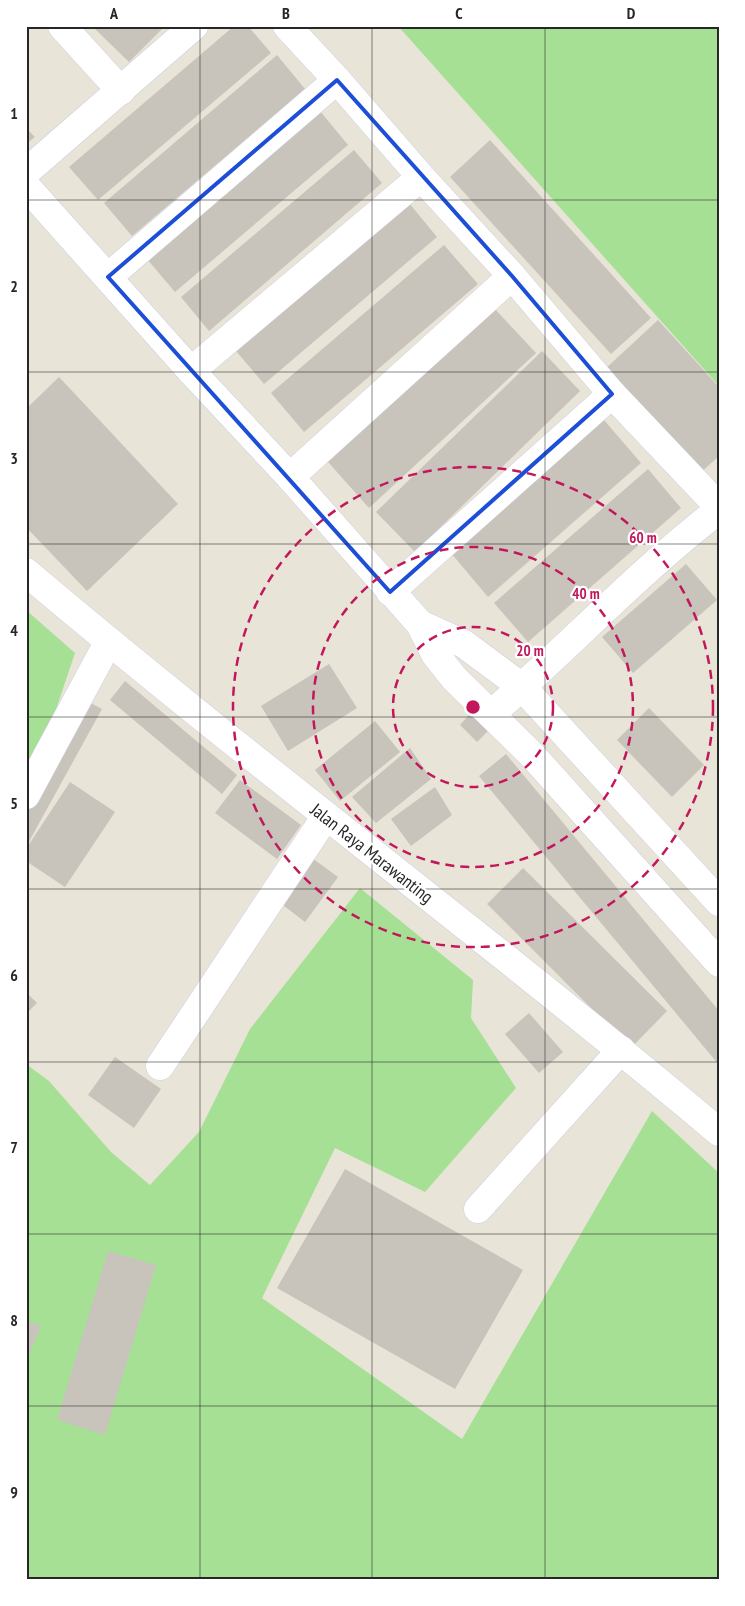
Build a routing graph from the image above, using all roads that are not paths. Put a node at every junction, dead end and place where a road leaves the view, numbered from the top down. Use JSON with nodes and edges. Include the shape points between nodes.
{"nodes":[{"id":1,"x":62,"y":26,"type":"edge"},
{"id":2,"x":194,"y":26,"type":"edge"},
{"id":3,"x":287,"y":26,"type":"edge"},
{"id":4,"x":337,"y":80,"type":"junction"},
{"id":5,"x":121,"y":91,"type":"junction"},
{"id":6,"x":26,"y":172,"type":"edge"},
{"id":7,"x":420,"y":177,"type":"junction"},
{"id":8,"x":26,"y":186,"type":"edge"},
{"id":9,"x":512,"y":276,"type":"junction"},
{"id":10,"x":108,"y":277,"type":"junction"},
{"id":11,"x":191,"y":371,"type":"junction"},
{"id":12,"x":612,"y":394,"type":"junction"},
{"id":13,"x":290,"y":478,"type":"junction"},
{"id":14,"x":719,"y":508,"type":"edge"},
{"id":15,"x":26,"y":572,"type":"edge"},
{"id":16,"x":390,"y":592,"type":"junction"},
{"id":17,"x":420,"y":624,"type":"junction"},
{"id":18,"x":109,"y":641,"type":"junction"},
{"id":19,"x":522,"y":688,"type":"junction"},
{"id":20,"x":491,"y":714,"type":"junction"},
{"id":21,"x":561,"y":729,"type":"junction"},
{"id":22,"x":532,"y":755,"type":"junction"},
{"id":23,"x":26,"y":795,"type":"edge"},
{"id":24,"x":326,"y":816,"type":"junction"},
{"id":25,"x":719,"y":902,"type":"edge"},
{"id":26,"x":719,"y":963,"type":"edge"},
{"id":27,"x":621,"y":1050,"type":"junction"},
{"id":28,"x":160,"y":1066,"type":"dead end"},
{"id":29,"x":719,"y":1132,"type":"edge"},
{"id":30,"x":478,"y":1209,"type":"dead end"}],
"edges":[{"from":1,"to":5,"type":"street"},
{"from":2,"to":5,"type":"street"},
{"from":3,"to":4,"type":"street"},
{"from":4,"to":7,"type":"street"},
{"from":4,"to":10,"type":"street"},
{"from":5,"to":6,"type":"street"},
{"from":7,"to":9,"type":"street"},
{"from":7,"to":11,"type":"street"},
{"from":8,"to":10,"type":"street"},
{"from":9,"to":12,"type":"street"},
{"from":9,"to":13,"type":"street"},
{"from":10,"to":11,"type":"street"},
{"from":11,"to":13,"type":"street"},
{"from":12,"to":14,"type":"street"},
{"from":12,"to":16,"type":"street"},
{"from":13,"to":16,"type":"street"},
{"from":14,"to":19,"type":"street","via":[[648,569]]},
{"from":15,"to":18,"type":"street","name":"Jalan Raya Marawanting"},
{"from":16,"to":17,"type":"street"},
{"from":17,"to":19,"type":"street","via":[[464,644]]},
{"from":17,"to":20,"type":"street","via":[[444,666]]},
{"from":18,"to":23,"type":"street"},
{"from":18,"to":24,"type":"street","name":"Jalan Raya Marawanting"},
{"from":19,"to":20,"type":"street"},
{"from":19,"to":21,"type":"street"},
{"from":20,"to":22,"type":"street"},
{"from":21,"to":22,"type":"street"},
{"from":21,"to":25,"type":"street"},
{"from":22,"to":26,"type":"street"},
{"from":24,"to":27,"type":"street","name":"Jalan Raya Marawanting"},
{"from":24,"to":28,"type":"street"},
{"from":27,"to":29,"type":"street","name":"Jalan Raya Marawanting"},
{"from":27,"to":30,"type":"street"}]}
